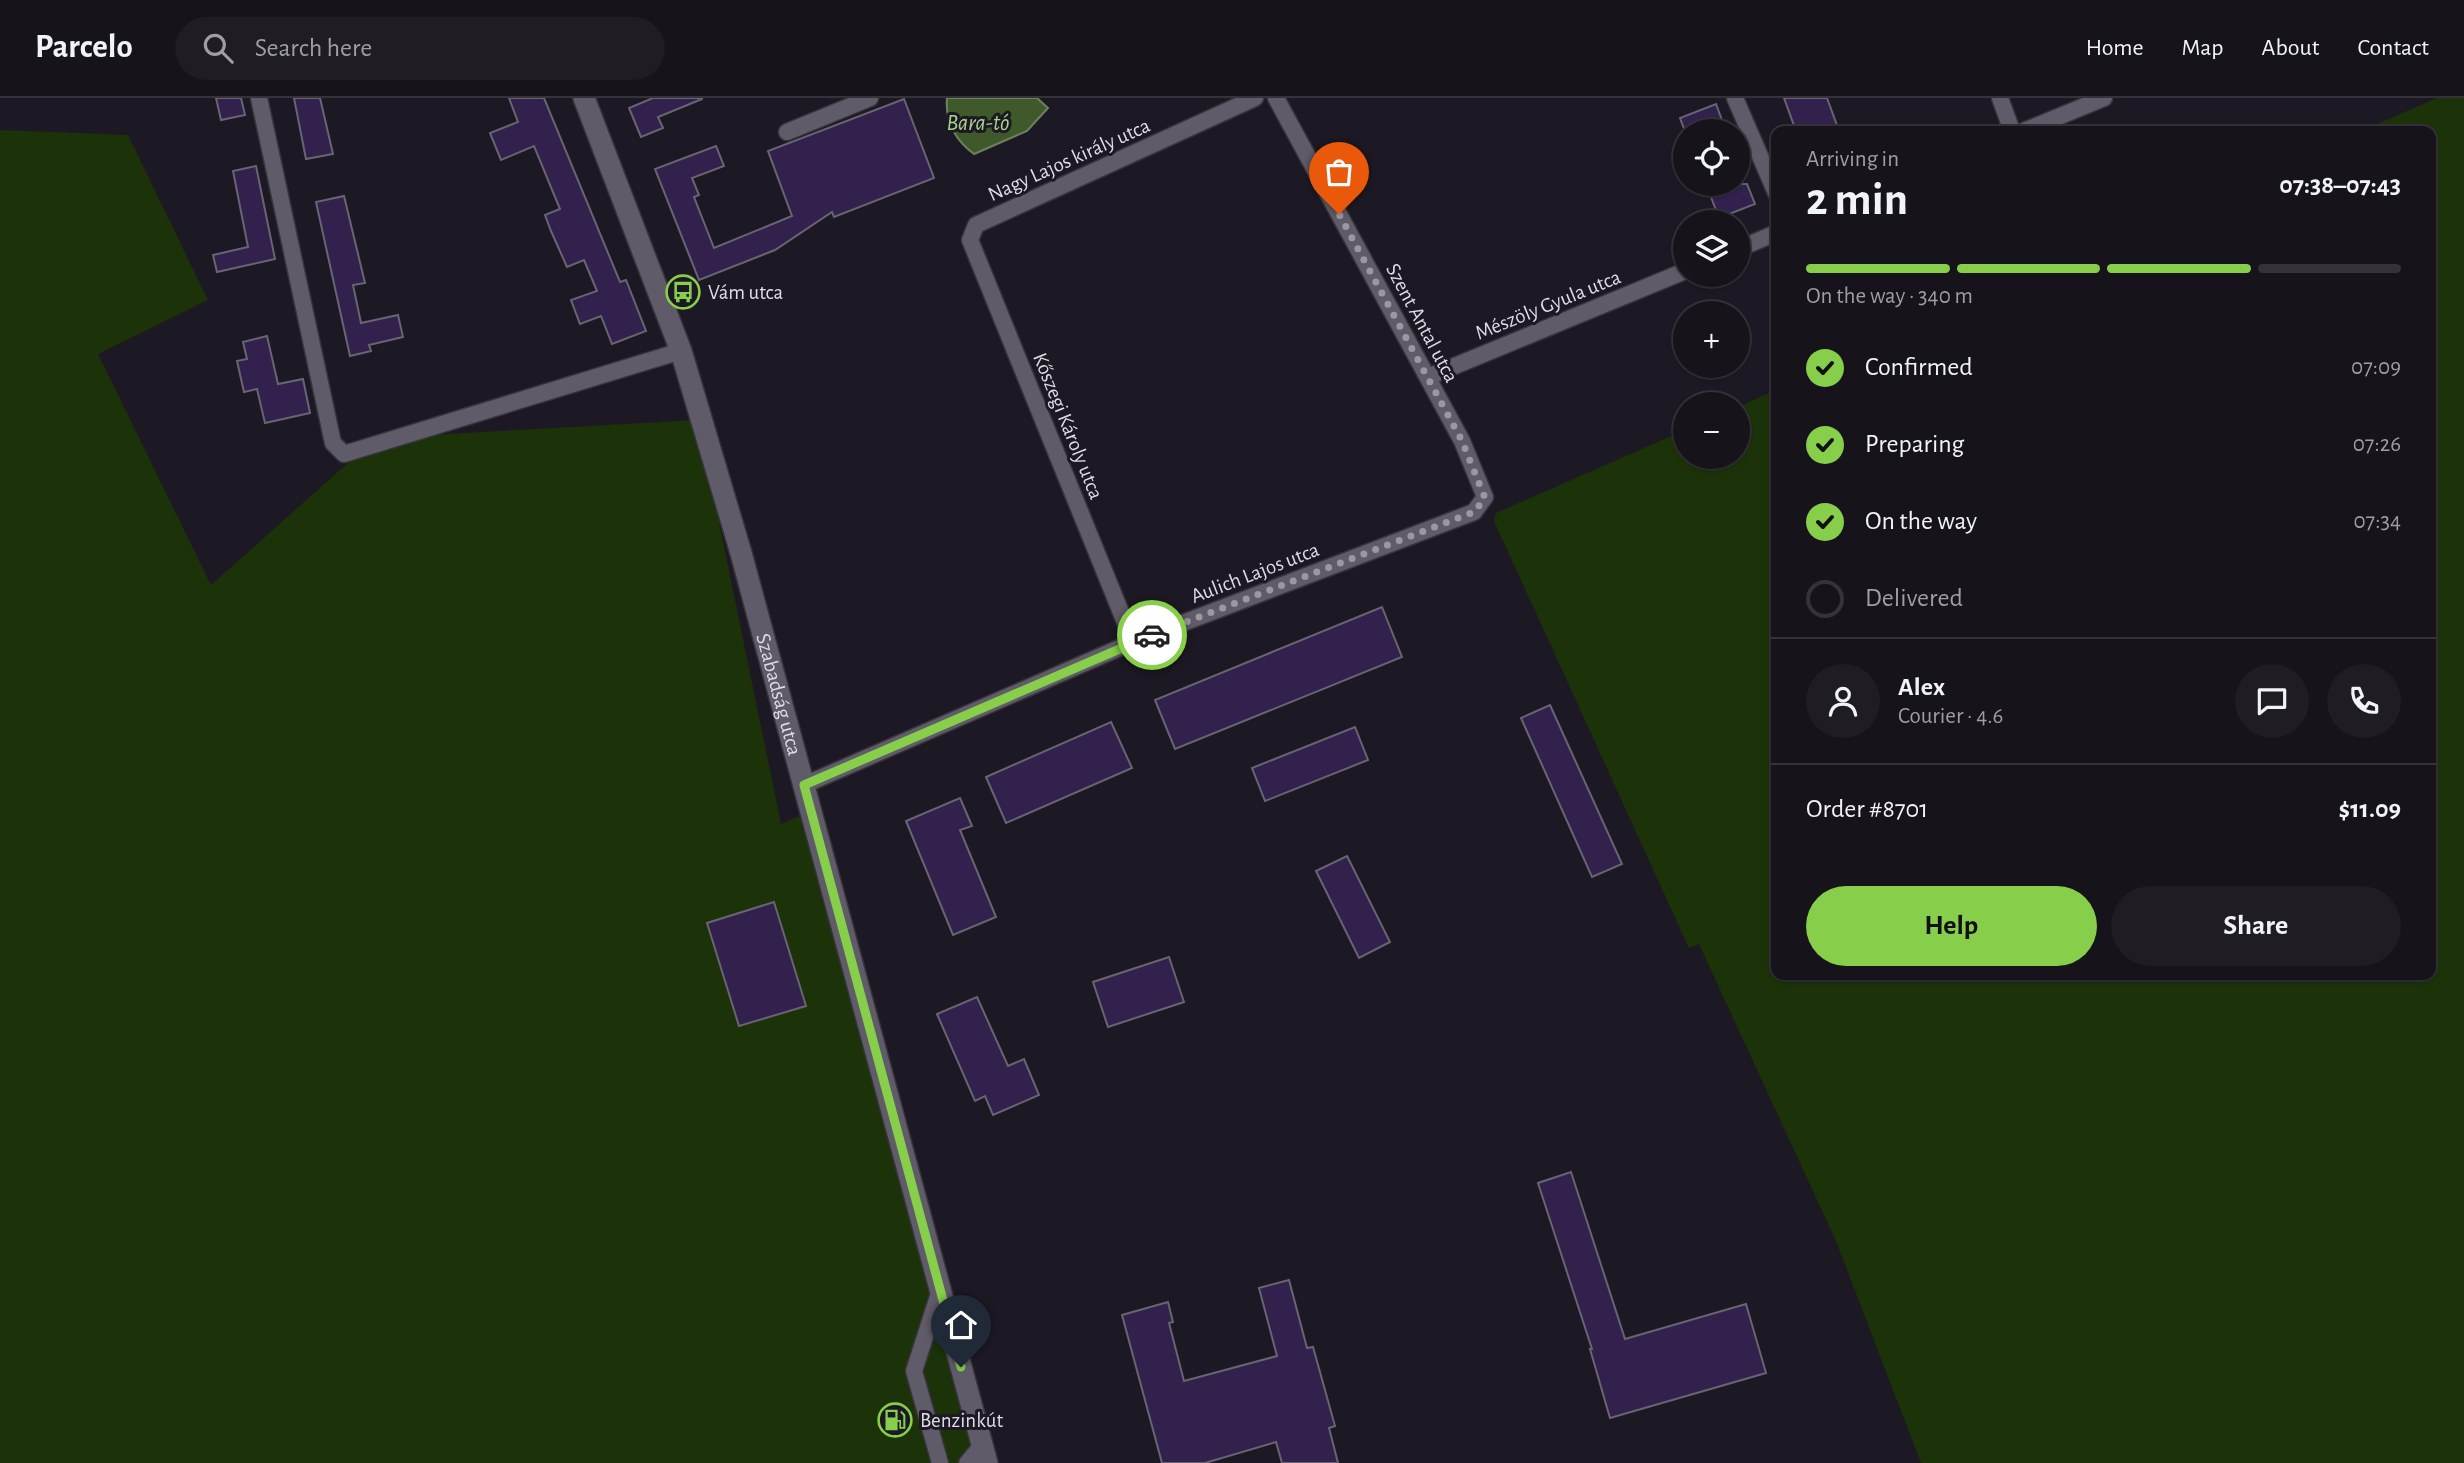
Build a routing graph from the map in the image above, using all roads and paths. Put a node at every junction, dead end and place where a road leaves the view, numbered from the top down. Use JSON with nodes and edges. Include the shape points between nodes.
{"nodes":[{"id":1,"x":259,"y":98,"type":"edge"},
{"id":2,"x":584,"y":98,"type":"edge"},
{"id":3,"x":870,"y":98,"type":"edge"},
{"id":4,"x":1255,"y":98,"type":"edge"},
{"id":5,"x":1276,"y":98,"type":"edge"},
{"id":6,"x":1735,"y":98,"type":"edge"},
{"id":7,"x":2000,"y":98,"type":"edge"},
{"id":8,"x":2104,"y":98,"type":"edge"},
{"id":9,"x":848,"y":102,"type":"edge"},
{"id":10,"x":2010,"y":126,"type":"edge"},
{"id":11,"x":2036,"y":126,"type":"edge"},
{"id":12,"x":787,"y":132,"type":"dead end"},
{"id":13,"x":1771,"y":181,"type":"edge"},
{"id":14,"x":976,"y":225,"type":"joint"},
{"id":15,"x":1771,"y":235,"type":"edge"},
{"id":16,"x":1750,"y":244,"type":"edge"},
{"id":17,"x":1673,"y":276,"type":"edge"},
{"id":18,"x":681,"y":351,"type":"junction"},
{"id":19,"x":1427,"y":377,"type":"junction"},
{"id":20,"x":1485,"y":498,"type":"joint"},
{"id":21,"x":1133,"y":642,"type":"junction"},
{"id":22,"x":804,"y":785,"type":"junction"},
{"id":23,"x":940,"y":1290,"type":"junction"},
{"id":24,"x":985,"y":1454,"type":"edge"},
{"id":25,"x":940,"y":1463,"type":"edge"},
{"id":26,"x":967,"y":1463,"type":"edge"}],
"edges":[{"from":1,"to":18,"type":"street","via":[[332,443],[344,454]]},
{"from":2,"to":18,"type":"main road","name":"Szabadság utca"},
{"from":3,"to":9,"type":"street"},
{"from":4,"to":14,"type":"street","name":"Nagy Lajos király utca"},
{"from":5,"to":19,"type":"street","name":"Szent Antal utca"},
{"from":6,"to":13,"type":"street"},
{"from":7,"to":10,"type":"street"},
{"from":8,"to":11,"type":"street"},
{"from":9,"to":12,"type":"street"},
{"from":14,"to":21,"type":"street","name":"Kőszegi Károly utca","via":[[970,240]]},
{"from":15,"to":16,"type":"street"},
{"from":17,"to":19,"type":"street","name":"Mészöly Gyula utca"},
{"from":18,"to":22,"type":"main road","name":"Szabadság utca"},
{"from":19,"to":20,"type":"street","name":"Szent Antal utca","via":[[1462,441]]},
{"from":20,"to":21,"type":"street","name":"Aulich Lajos utca","via":[[1474,512]]},
{"from":21,"to":22,"type":"street","name":"Aulich Lajos utca"},
{"from":22,"to":23,"type":"main road","name":"Szabadság utca"},
{"from":23,"to":24,"type":"main road","name":"Szabadság utca"},
{"from":23,"to":25,"type":"street","via":[[914,1371]]},
{"from":24,"to":26,"type":"street"}]}
